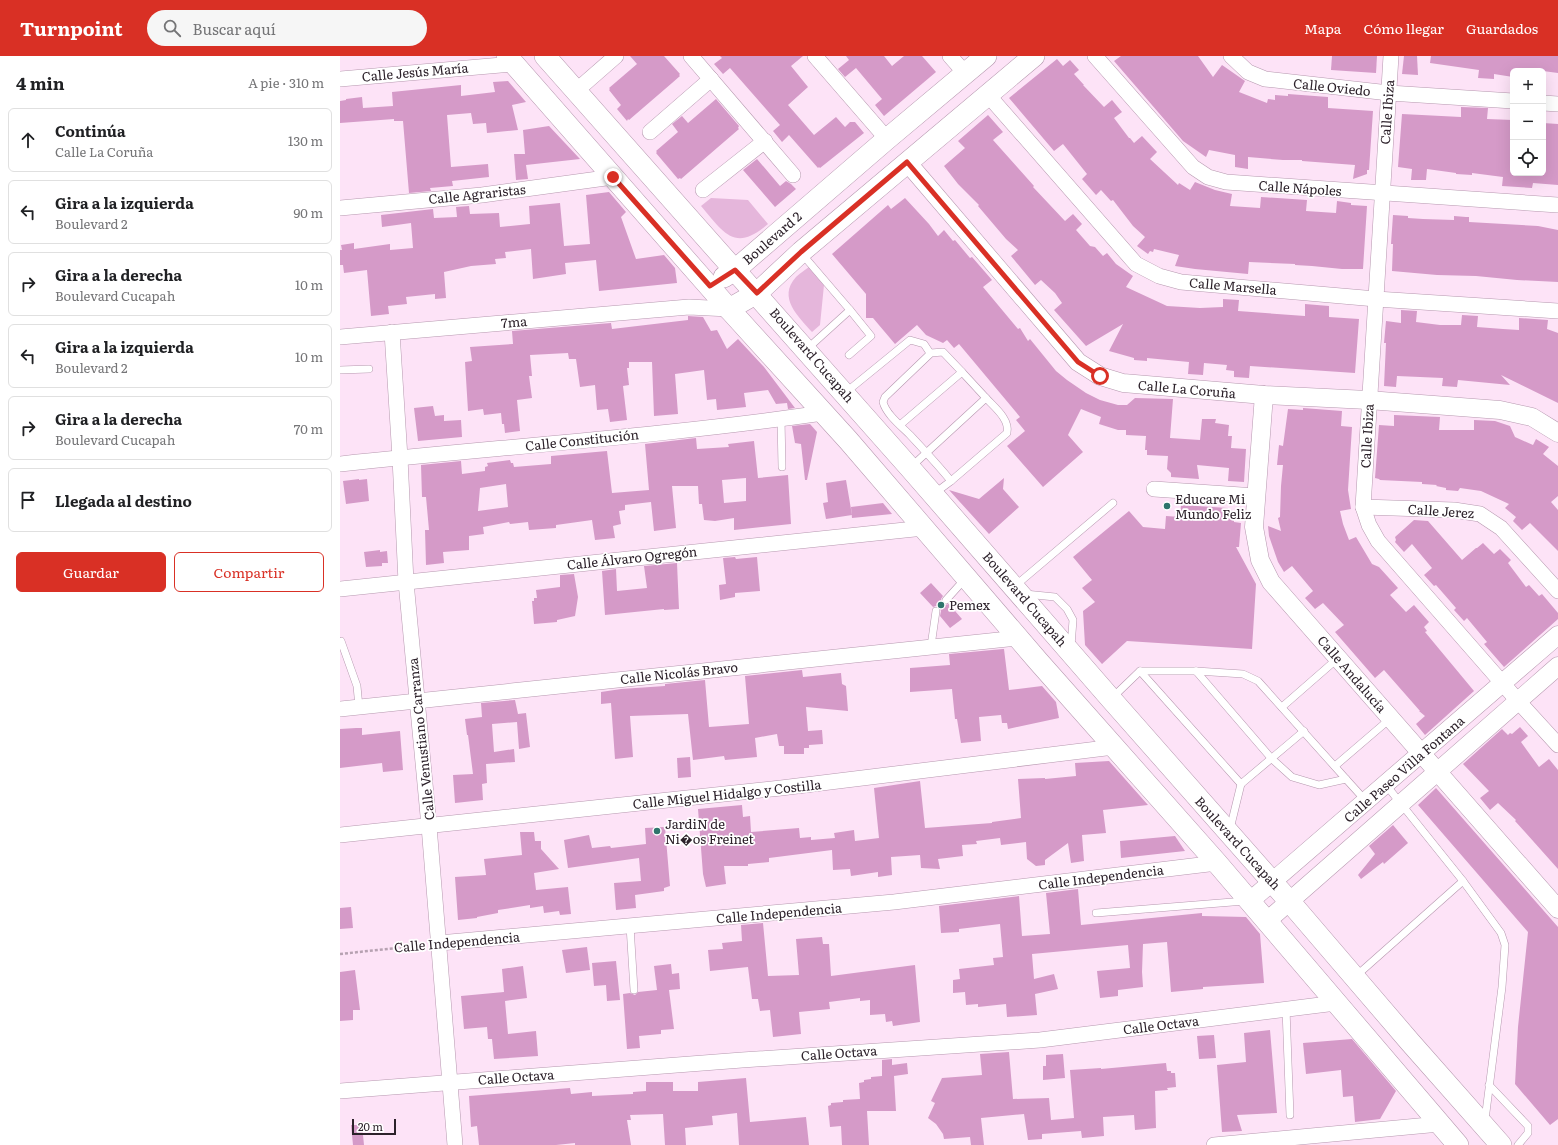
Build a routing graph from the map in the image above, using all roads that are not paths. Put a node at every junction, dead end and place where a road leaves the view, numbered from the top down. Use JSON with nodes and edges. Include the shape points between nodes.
{"nodes":[{"id":1,"x":545,"y":56,"type":"edge"},
{"id":2,"x":616,"y":56,"type":"edge"},
{"id":3,"x":691,"y":56,"type":"edge"},
{"id":4,"x":815,"y":56,"type":"edge"},
{"id":5,"x":950,"y":56,"type":"edge"},
{"id":6,"x":986,"y":56,"type":"edge"},
{"id":7,"x":1034,"y":56,"type":"edge"},
{"id":8,"x":1096,"y":56,"type":"edge"},
{"id":9,"x":1231,"y":56,"type":"edge"},
{"id":10,"x":1391,"y":56,"type":"edge"},
{"id":11,"x":511,"y":60,"type":"edge"},
{"id":12,"x":966,"y":73,"type":"junction"},
{"id":13,"x":340,"y":79,"type":"edge"},
{"id":14,"x":711,"y":79,"type":"junction"},
{"id":15,"x":576,"y":91,"type":"junction"},
{"id":16,"x":1388,"y":93,"type":"junction"},
{"id":17,"x":988,"y":95,"type":"junction"},
{"id":18,"x":1510,"y":101,"type":"edge"},
{"id":19,"x":1546,"y":103,"type":"edge"},
{"id":20,"x":1558,"y":104,"type":"edge"},
{"id":21,"x":650,"y":132,"type":"dead end"},
{"id":22,"x":888,"y":139,"type":"junction"},
{"id":23,"x":765,"y":141,"type":"junction"},
{"id":24,"x":907,"y":162,"type":"junction"},
{"id":25,"x":793,"y":175,"type":"dead end"},
{"id":26,"x":613,"y":177,"type":"junction"},
{"id":27,"x":703,"y":190,"type":"dead end"},
{"id":28,"x":1382,"y":194,"type":"junction"},
{"id":29,"x":1558,"y":205,"type":"edge"},
{"id":30,"x":340,"y":208,"type":"edge"},
{"id":31,"x":801,"y":252,"type":"junction"},
{"id":32,"x":735,"y":270,"type":"junction"},
{"id":33,"x":710,"y":286,"type":"junction"},
{"id":34,"x":757,"y":293,"type":"junction"},
{"id":35,"x":1376,"y":299,"type":"junction"},
{"id":36,"x":689,"y":308,"type":"junction"},
{"id":37,"x":729,"y":309,"type":"junction"},
{"id":38,"x":850,"y":310,"type":"junction"},
{"id":39,"x":1558,"y":311,"type":"edge"},
{"id":40,"x":392,"y":332,"type":"junction"},
{"id":41,"x":340,"y":337,"type":"edge"},
{"id":42,"x":805,"y":350,"type":"junction"},
{"id":43,"x":930,"y":353,"type":"junction"},
{"id":44,"x":849,"y":355,"type":"dead end"},
{"id":45,"x":369,"y":369,"type":"dead end"},
{"id":46,"x":340,"y":370,"type":"edge"},
{"id":47,"x":962,"y":372,"type":"junction"},
{"id":48,"x":845,"y":393,"type":"junction"},
{"id":49,"x":1264,"y":395,"type":"junction"},
{"id":50,"x":986,"y":398,"type":"junction"},
{"id":51,"x":1368,"y":400,"type":"junction"},
{"id":52,"x":823,"y":413,"type":"junction"},
{"id":53,"x":781,"y":419,"type":"junction"},
{"id":54,"x":900,"y":425,"type":"junction"},
{"id":55,"x":1558,"y":433,"type":"edge"},
{"id":56,"x":848,"y":440,"type":"junction"},
{"id":57,"x":926,"y":453,"type":"junction"},
{"id":58,"x":400,"y":458,"type":"junction"},
{"id":59,"x":340,"y":464,"type":"edge"},
{"id":60,"x":782,"y":467,"type":"dead end"},
{"id":61,"x":910,"y":468,"type":"junction"},
{"id":62,"x":951,"y":481,"type":"junction"},
{"id":63,"x":1154,"y":489,"type":"dead end"},
{"id":64,"x":933,"y":494,"type":"junction"},
{"id":65,"x":1256,"y":496,"type":"junction"},
{"id":66,"x":1113,"y":503,"type":"dead end"},
{"id":67,"x":1363,"y":507,"type":"junction"},
{"id":68,"x":924,"y":528,"type":"junction"},
{"id":69,"x":967,"y":578,"type":"junction"},
{"id":70,"x":406,"y":582,"type":"junction"},
{"id":71,"x":340,"y":589,"type":"edge"},
{"id":72,"x":1017,"y":590,"type":"junction"},
{"id":73,"x":1558,"y":591,"type":"edge"},
{"id":74,"x":946,"y":600,"type":"dead end"},
{"id":75,"x":936,"y":611,"type":"dead end"},
{"id":76,"x":1558,"y":635,"type":"edge"},
{"id":77,"x":1018,"y":638,"type":"junction"},
{"id":78,"x":341,"y":641,"type":"edge"},
{"id":79,"x":931,"y":646,"type":"junction"},
{"id":80,"x":1338,"y":658,"type":"junction"},
{"id":81,"x":1038,"y":661,"type":"junction"},
{"id":82,"x":1558,"y":666,"type":"edge"},
{"id":83,"x":1140,"y":671,"type":"junction"},
{"id":84,"x":1196,"y":671,"type":"junction"},
{"id":85,"x":1502,"y":684,"type":"junction"},
{"id":86,"x":1111,"y":699,"type":"junction"},
{"id":87,"x":417,"y":700,"type":"junction"},
{"id":88,"x":1518,"y":701,"type":"junction"},
{"id":89,"x":359,"y":707,"type":"junction"},
{"id":90,"x":1282,"y":707,"type":"junction"},
{"id":91,"x":340,"y":709,"type":"edge"},
{"id":92,"x":1391,"y":718,"type":"junction"},
{"id":93,"x":1304,"y":731,"type":"junction"},
{"id":94,"x":1558,"y":744,"type":"edge"},
{"id":95,"x":1114,"y":747,"type":"junction"},
{"id":96,"x":1422,"y":754,"type":"junction"},
{"id":97,"x":1271,"y":758,"type":"junction"},
{"id":98,"x":1335,"y":766,"type":"junction"},
{"id":99,"x":1438,"y":772,"type":"junction"},
{"id":100,"x":1346,"y":779,"type":"junction"},
{"id":101,"x":1241,"y":784,"type":"junction"},
{"id":102,"x":1386,"y":785,"type":"junction"},
{"id":103,"x":1366,"y":802,"type":"junction"},
{"id":104,"x":1402,"y":804,"type":"junction"},
{"id":105,"x":429,"y":826,"type":"junction"},
{"id":106,"x":1229,"y":833,"type":"junction"},
{"id":107,"x":340,"y":835,"type":"edge"},
{"id":108,"x":1217,"y":863,"type":"junction"},
{"id":109,"x":1463,"y":881,"type":"junction"},
{"id":110,"x":1273,"y":882,"type":"junction"},
{"id":111,"x":1250,"y":901,"type":"junction"},
{"id":112,"x":1290,"y":902,"type":"junction"},
{"id":113,"x":1558,"y":909,"type":"edge"},
{"id":114,"x":1096,"y":913,"type":"dead end"},
{"id":115,"x":1267,"y":921,"type":"junction"},
{"id":116,"x":630,"y":926,"type":"junction"},
{"id":117,"x":439,"y":943,"type":"junction"},
{"id":118,"x":1355,"y":976,"type":"junction"},
{"id":119,"x":634,"y":990,"type":"dead end"},
{"id":120,"x":1336,"y":1003,"type":"junction"},
{"id":121,"x":1286,"y":1009,"type":"junction"},
{"id":122,"x":451,"y":1081,"type":"junction"},
{"id":123,"x":1490,"y":1085,"type":"junction"},
{"id":124,"x":340,"y":1091,"type":"edge"},
{"id":125,"x":1290,"y":1114,"type":"dead end"},
{"id":126,"x":1440,"y":1124,"type":"junction"},
{"id":127,"x":1484,"y":1125,"type":"junction"},
{"id":128,"x":455,"y":1145,"type":"edge"},
{"id":129,"x":1214,"y":1145,"type":"edge"},
{"id":130,"x":1458,"y":1145,"type":"edge"},
{"id":131,"x":1501,"y":1145,"type":"edge"},
{"id":132,"x":1518,"y":1145,"type":"edge"}],
"edges":[{"from":1,"to":15,"type":"main road","name":"Boulevard Cucapah"},
{"from":2,"to":15,"type":"street"},
{"from":3,"to":14,"type":"street"},
{"from":4,"to":22,"type":"street"},
{"from":5,"to":12,"type":"street"},
{"from":6,"to":12,"type":"main road","name":"Boulevard 2"},
{"from":7,"to":17,"type":"main road"},
{"from":8,"to":28,"type":"street","name":"Calle Nápoles","via":[[1192,167],[1208,177],[1226,182]]},
{"from":9,"to":16,"type":"street","name":"Calle Oviedo","via":[[1248,72],[1265,79]]},
{"from":10,"to":16,"type":"street","name":"Calle Ibiza"},
{"from":11,"to":13,"type":"street","name":"Calle Jesús María"},
{"from":11,"to":26,"type":"main road"},
{"from":12,"to":22,"type":"main road","name":"Boulevard 2"},
{"from":14,"to":21,"type":"street"},
{"from":14,"to":23,"type":"street"},
{"from":15,"to":32,"type":"main road","name":"Boulevard Cucapah"},
{"from":16,"to":18,"type":"street","name":"Calle Oviedo"},
{"from":16,"to":28,"type":"street","name":"Calle Ibiza"},
{"from":17,"to":24,"type":"main road"},
{"from":17,"to":35,"type":"street","name":"Calle Marsella","via":[[1136,264],[1159,276],[1180,282]]},
{"from":19,"to":20,"type":"street"},
{"from":22,"to":32,"type":"main road","name":"Boulevard 2"},
{"from":23,"to":25,"type":"street"},
{"from":23,"to":27,"type":"street"},
{"from":24,"to":31,"type":"main road"},
{"from":24,"to":49,"type":"street","name":"Calle La Coruña","via":[[1078,362],[1100,376],[1123,383]]},
{"from":26,"to":30,"type":"street","name":"Calle Agraristas","via":[[482,195]]},
{"from":26,"to":33,"type":"main road"},
{"from":28,"to":29,"type":"street","name":"Calle Nápoles"},
{"from":28,"to":35,"type":"street","name":"Calle Ibiza"},
{"from":31,"to":34,"type":"main road"},
{"from":31,"to":38,"type":"lane"},
{"from":32,"to":33,"type":"main road","name":"Boulevard 2"},
{"from":32,"to":34,"type":"main road","name":"Boulevard Cucapah"},
{"from":33,"to":36,"type":"street","name":"Boulevard 2"},
{"from":33,"to":37,"type":"main road"},
{"from":34,"to":37,"type":"main road"},
{"from":34,"to":42,"type":"main road","name":"Boulevard Cucapah"},
{"from":35,"to":39,"type":"street","name":"Calle Marsella"},
{"from":35,"to":51,"type":"street","name":"Calle Ibiza"},
{"from":36,"to":37,"type":"street"},
{"from":36,"to":40,"type":"street","name":"7ma"},
{"from":37,"to":52,"type":"main road"},
{"from":38,"to":42,"type":"lane"},
{"from":38,"to":44,"type":"lane","via":[[871,336]]},
{"from":40,"to":41,"type":"street","name":"7ma"},
{"from":40,"to":58,"type":"street","name":"Calle Venustiano Carranza"},
{"from":42,"to":48,"type":"main road","name":"Boulevard Cucapah"},
{"from":43,"to":47,"type":"lane","via":[[944,352]]},
{"from":43,"to":48,"type":"lane","via":[[924,344],[910,340]]},
{"from":43,"to":54,"type":"lane","via":[[882,402]]},
{"from":45,"to":46,"type":"lane"},
{"from":47,"to":50,"type":"lane"},
{"from":47,"to":54,"type":"lane"},
{"from":48,"to":61,"type":"main road","name":"Boulevard Cucapah"},
{"from":49,"to":51,"type":"street","name":"Calle La Coruña"},
{"from":49,"to":65,"type":"street","name":"Calle Andalucía"},
{"from":50,"to":57,"type":"lane"},
{"from":50,"to":62,"type":"lane","via":[[1006,422],[1007,433]]},
{"from":51,"to":55,"type":"street","name":"Calle La Coruña","via":[[1500,410],[1532,417]]},
{"from":51,"to":67,"type":"street","name":"Calle Ibiza"},
{"from":52,"to":53,"type":"street","name":"Calle Constitución"},
{"from":52,"to":56,"type":"main road"},
{"from":53,"to":58,"type":"street","name":"Calle Constitución"},
{"from":53,"to":60,"type":"lane"},
{"from":54,"to":57,"type":"lane"},
{"from":56,"to":64,"type":"main road","via":[[896,477],[918,490]]},
{"from":56,"to":68,"type":"main road"},
{"from":57,"to":61,"type":"lane"},
{"from":57,"to":62,"type":"lane"},
{"from":58,"to":59,"type":"street","name":"Calle Constitución"},
{"from":58,"to":70,"type":"street","name":"Calle Venustiano Carranza"},
{"from":61,"to":64,"type":"main road","name":"Boulevard Cucapah"},
{"from":62,"to":64,"type":"lane"},
{"from":63,"to":65,"type":"street"},
{"from":64,"to":72,"type":"main road","name":"Boulevard Cucapah"},
{"from":65,"to":80,"type":"street","name":"Calle Andalucía","via":[[1254,527],[1260,560],[1271,582]]},
{"from":66,"to":72,"type":"lane"},
{"from":67,"to":73,"type":"street","name":"Calle Jerez","via":[[1454,510],[1480,514],[1502,528]]},
{"from":67,"to":85,"type":"street","name":"Calle Ibiza","via":[[1378,542]]},
{"from":68,"to":69,"type":"main road"},
{"from":68,"to":70,"type":"street","name":"Calle Álvaro Ogregón"},
{"from":69,"to":74,"type":"lane"},
{"from":69,"to":77,"type":"main road"},
{"from":70,"to":71,"type":"street","name":"Calle Álvaro Ogregón"},
{"from":70,"to":87,"type":"street","name":"Calle Venustiano Carranza"},
{"from":72,"to":86,"type":"main road","name":"Boulevard Cucapah"},
{"from":75,"to":79,"type":"lane"},
{"from":76,"to":85,"type":"street","name":"Calle Paseo Villa Fontana"},
{"from":77,"to":79,"type":"street","name":"Calle Nicolás Bravo"},
{"from":77,"to":81,"type":"main road"},
{"from":78,"to":89,"type":"lane","via":[[357,686]]},
{"from":79,"to":87,"type":"street","name":"Calle Nicolás Bravo"},
{"from":80,"to":90,"type":"lane"},
{"from":80,"to":92,"type":"street","name":"Calle Andalucía"},
{"from":81,"to":86,"type":"main road","via":[[1080,693],[1096,699]]},
{"from":81,"to":95,"type":"main road"},
{"from":82,"to":88,"type":"street","name":"Calle Paseo Villa Fontana"},
{"from":83,"to":84,"type":"lane"},
{"from":83,"to":86,"type":"lane"},
{"from":83,"to":101,"type":"lane"},
{"from":84,"to":90,"type":"lane","via":[[1243,674],[1251,677]]},
{"from":84,"to":97,"type":"lane"},
{"from":85,"to":88,"type":"street","name":"Calle Ibiza"},
{"from":85,"to":96,"type":"street","name":"Calle Paseo Villa Fontana"},
{"from":86,"to":106,"type":"main road","name":"Boulevard Cucapah"},
{"from":87,"to":89,"type":"street","name":"Calle Nicolás Bravo"},
{"from":87,"to":105,"type":"street","name":"Calle Venustiano Carranza"},
{"from":88,"to":94,"type":"street","name":"Calle Ibiza"},
{"from":88,"to":99,"type":"street","name":"Calle Paseo Villa Fontana"},
{"from":89,"to":91,"type":"street","name":"Calle Nicolás Bravo"},
{"from":90,"to":93,"type":"lane"},
{"from":92,"to":96,"type":"street","name":"Calle Andalucía"},
{"from":92,"to":98,"type":"lane"},
{"from":93,"to":97,"type":"lane"},
{"from":93,"to":98,"type":"lane"},
{"from":95,"to":105,"type":"street","name":"Calle Miguel Hidalgo y Costilla","via":[[781,788]]},
{"from":95,"to":108,"type":"main road"},
{"from":96,"to":99,"type":"street","name":"Calle Andalucía"},
{"from":96,"to":102,"type":"street","name":"Calle Paseo Villa Fontana"},
{"from":97,"to":100,"type":"lane","via":[[1292,777],[1319,785]]},
{"from":97,"to":101,"type":"lane"},
{"from":98,"to":100,"type":"lane"},
{"from":99,"to":104,"type":"street","name":"Calle Paseo Villa Fontana"},
{"from":99,"to":113,"type":"street","name":"Calle Andalucía"},
{"from":100,"to":103,"type":"lane"},
{"from":101,"to":106,"type":"lane"},
{"from":102,"to":103,"type":"street","name":"Calle Paseo Villa Fontana"},
{"from":102,"to":104,"type":"lane"},
{"from":103,"to":110,"type":"street","name":"Calle Paseo Villa Fontana"},
{"from":104,"to":109,"type":"lane"},
{"from":104,"to":112,"type":"street","name":"Calle Paseo Villa Fontana"},
{"from":105,"to":107,"type":"street","name":"Calle Miguel Hidalgo y Costilla"},
{"from":105,"to":117,"type":"street","name":"Calle Venustiano Carranza"},
{"from":106,"to":110,"type":"main road","name":"Boulevard Cucapah"},
{"from":108,"to":111,"type":"main road"},
{"from":108,"to":116,"type":"street","name":"Calle Independencia","via":[[894,902]]},
{"from":109,"to":118,"type":"lane"},
{"from":109,"to":123,"type":"lane","via":[[1501,932],[1505,945]]},
{"from":110,"to":111,"type":"street","name":"Calle Paseo Villa Fontana"},
{"from":110,"to":112,"type":"main road","name":"Boulevard Cucapah"},
{"from":111,"to":114,"type":"lane"},
{"from":111,"to":115,"type":"main road"},
{"from":112,"to":115,"type":"street","name":"Calle Paseo Villa Fontana"},
{"from":112,"to":118,"type":"main road","name":"Boulevard Cucapah"},
{"from":115,"to":120,"type":"main road"},
{"from":116,"to":117,"type":"street","name":"Calle Independencia"},
{"from":116,"to":119,"type":"lane"},
{"from":117,"to":122,"type":"street","name":"Calle Venustiano Carranza"},
{"from":118,"to":127,"type":"main road","name":"Boulevard Cucapah"},
{"from":120,"to":121,"type":"street","name":"Calle Octava"},
{"from":120,"to":126,"type":"main road"},
{"from":121,"to":122,"type":"street","name":"Calle Octava","via":[[1040,1040]]},
{"from":121,"to":125,"type":"lane"},
{"from":122,"to":124,"type":"street","name":"Calle Octava"},
{"from":122,"to":128,"type":"street","name":"Calle Venustiano Carranza"},
{"from":123,"to":127,"type":"lane"},
{"from":123,"to":132,"type":"lane","via":[[1528,1126],[1528,1134]]},
{"from":126,"to":129,"type":"street"},
{"from":126,"to":130,"type":"main road"},
{"from":127,"to":131,"type":"main road","name":"Boulevard Cucapah"}]}
